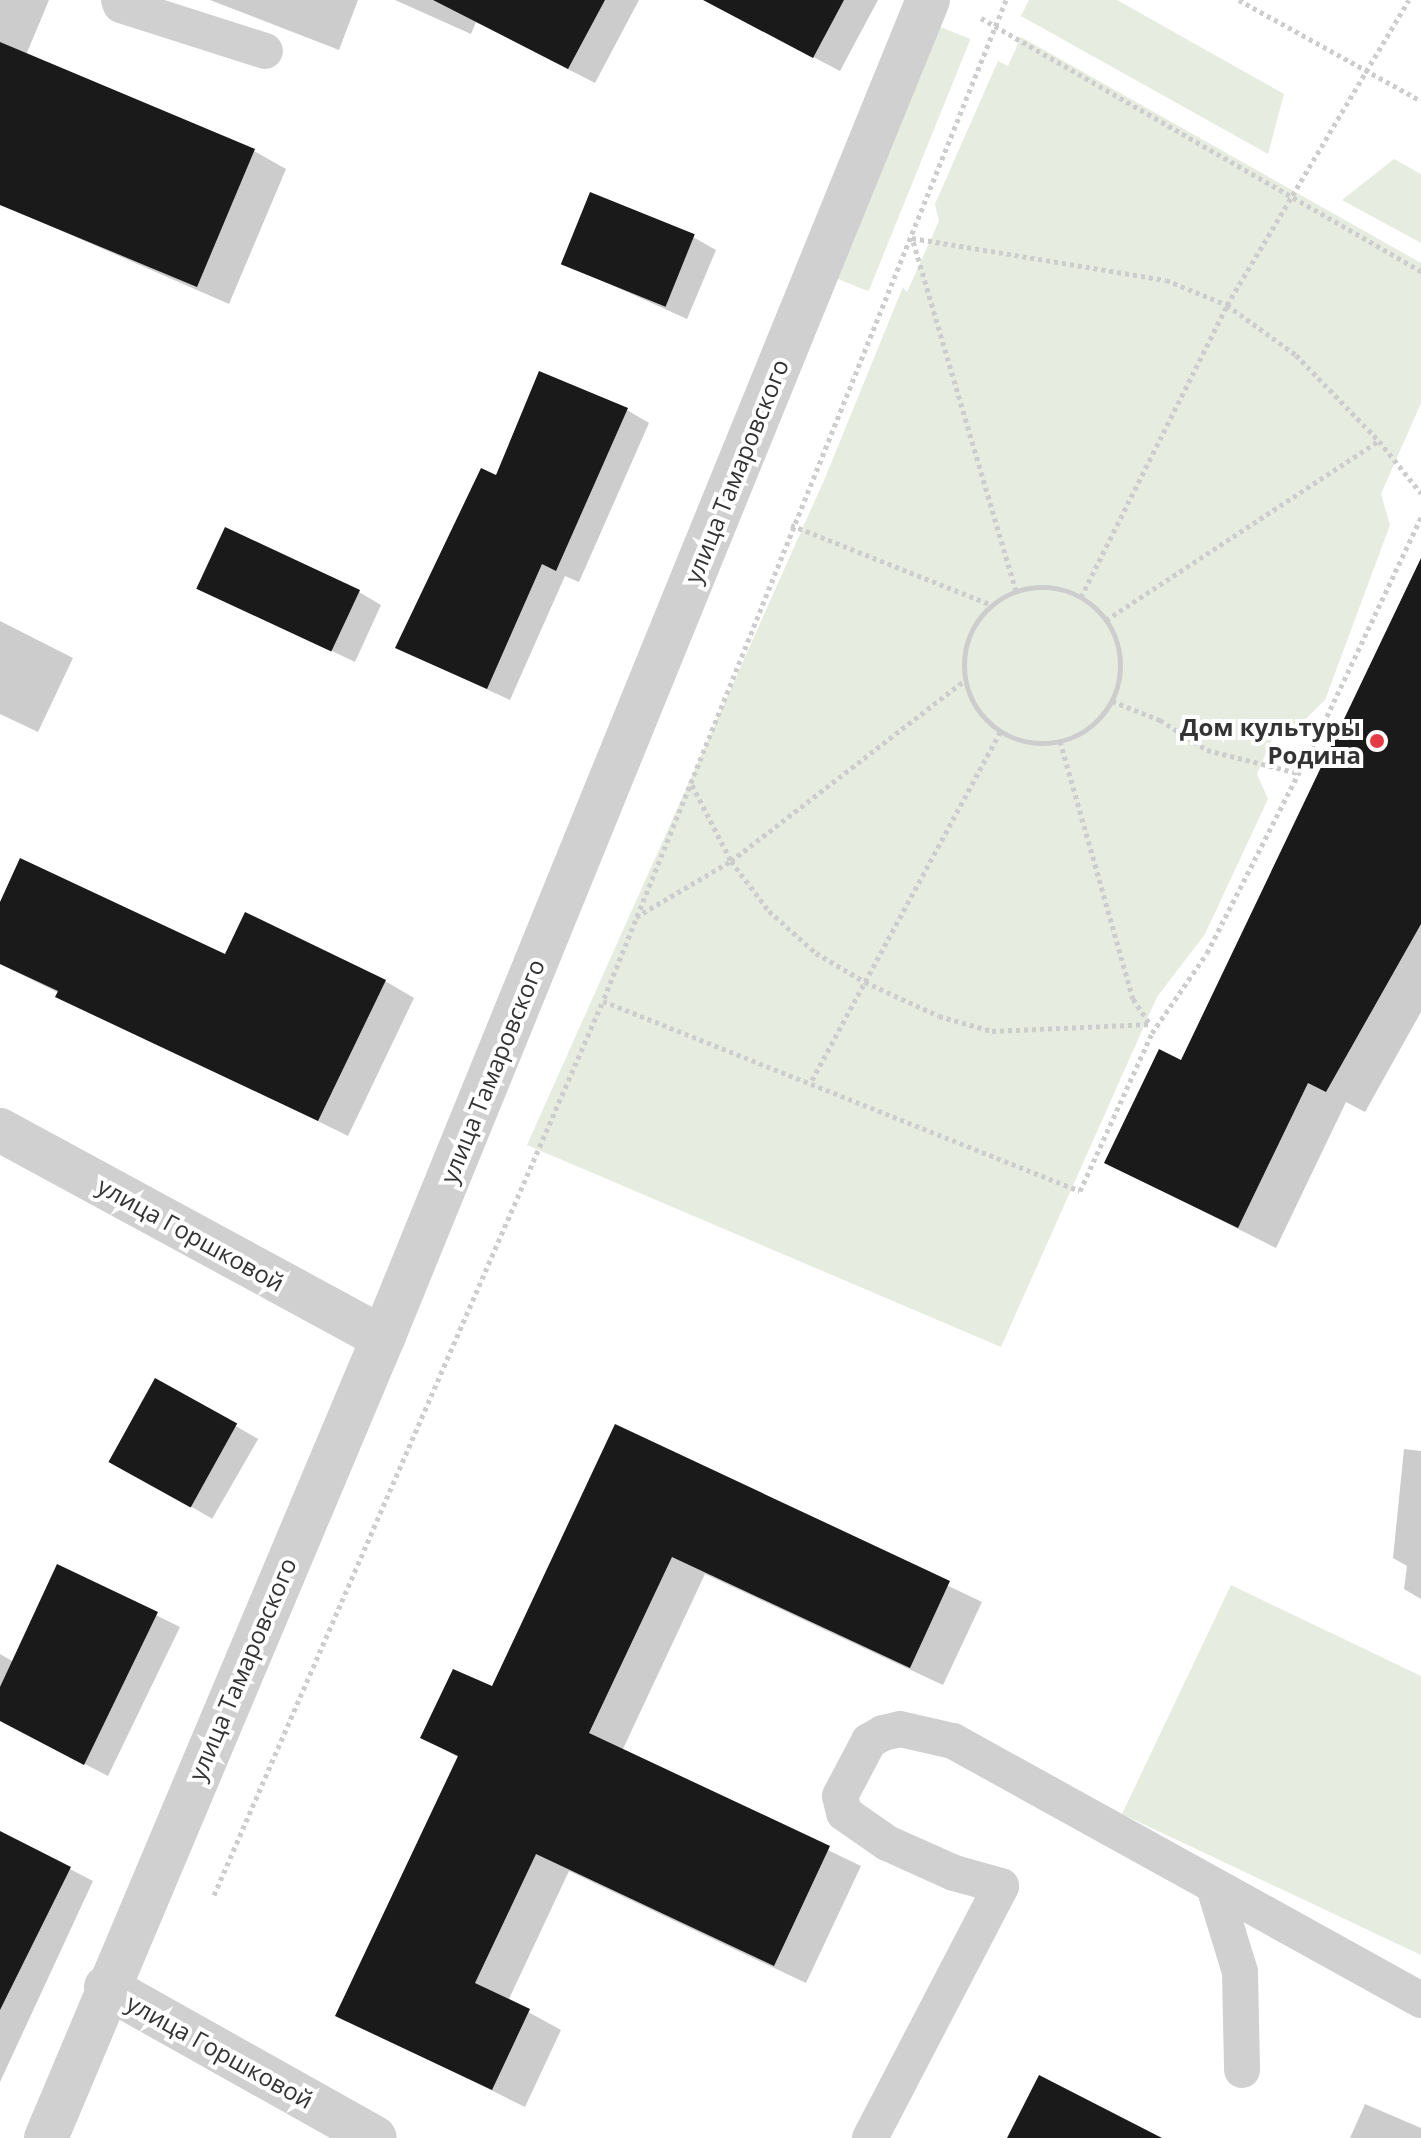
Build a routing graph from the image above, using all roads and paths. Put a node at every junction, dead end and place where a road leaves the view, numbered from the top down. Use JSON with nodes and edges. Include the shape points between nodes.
{"nodes":[{"id":1,"x":119,"y":0,"type":"edge"},
{"id":2,"x":928,"y":0,"type":"edge"},
{"id":3,"x":1006,"y":0,"type":"edge"},
{"id":4,"x":1239,"y":0,"type":"edge"},
{"id":5,"x":1409,"y":0,"type":"edge"},
{"id":6,"x":971,"y":15,"type":"dead end"},
{"id":7,"x":995,"y":24,"type":"junction"},
{"id":8,"x":265,"y":51,"type":"dead end"},
{"id":9,"x":1368,"y":71,"type":"junction"},
{"id":10,"x":1421,"y":101,"type":"edge"},
{"id":11,"x":1290,"y":194,"type":"junction"},
{"id":12,"x":912,"y":238,"type":"junction"},
{"id":13,"x":1421,"y":271,"type":"edge"},
{"id":14,"x":1227,"y":305,"type":"junction"},
{"id":15,"x":1379,"y":441,"type":"junction"},
{"id":16,"x":1421,"y":493,"type":"edge"},
{"id":17,"x":1421,"y":517,"type":"edge"},
{"id":18,"x":791,"y":525,"type":"junction"},
{"id":19,"x":1016,"y":591,"type":"junction"},
{"id":20,"x":1081,"y":597,"type":"junction"},
{"id":21,"x":992,"y":605,"type":"junction"},
{"id":22,"x":1106,"y":620,"type":"junction"},
{"id":23,"x":965,"y":680,"type":"junction"},
{"id":24,"x":1112,"y":701,"type":"junction"},
{"id":25,"x":1001,"y":731,"type":"junction"},
{"id":26,"x":1060,"y":741,"type":"junction"},
{"id":27,"x":1298,"y":773,"type":"junction"},
{"id":28,"x":692,"y":784,"type":"junction"},
{"id":29,"x":731,"y":861,"type":"junction"},
{"id":30,"x":636,"y":917,"type":"junction"},
{"id":31,"x":865,"y":982,"type":"junction"},
{"id":32,"x":603,"y":1001,"type":"junction"},
{"id":33,"x":1151,"y":1024,"type":"junction"},
{"id":34,"x":1152,"y":1033,"type":"junction"},
{"id":35,"x":812,"y":1080,"type":"junction"},
{"id":36,"x":0,"y":1130,"type":"edge"},
{"id":37,"x":383,"y":1338,"type":"junction"},
{"id":38,"x":1214,"y":1887,"type":"junction"},
{"id":39,"x":212,"y":1901,"type":"dead end"},
{"id":40,"x":106,"y":1987,"type":"junction"},
{"id":41,"x":1421,"y":2000,"type":"edge"},
{"id":42,"x":1242,"y":2070,"type":"dead end"},
{"id":43,"x":46,"y":2138,"type":"edge"},
{"id":44,"x":375,"y":2138,"type":"edge"},
{"id":45,"x":870,"y":2138,"type":"edge"}],
"edges":[{"from":1,"to":8,"type":"lane","via":[[121,5]]},
{"from":2,"to":37,"type":"street","name":"улица Тамаровского"},
{"from":3,"to":7,"type":"path"},
{"from":4,"to":9,"type":"path"},
{"from":5,"to":9,"type":"path"},
{"from":6,"to":7,"type":"path"},
{"from":7,"to":11,"type":"path"},
{"from":7,"to":12,"type":"path"},
{"from":9,"to":10,"type":"path"},
{"from":9,"to":11,"type":"path"},
{"from":11,"to":13,"type":"path"},
{"from":11,"to":14,"type":"path"},
{"from":12,"to":14,"type":"path","via":[[1166,280]]},
{"from":12,"to":18,"type":"path"},
{"from":12,"to":19,"type":"path"},
{"from":14,"to":15,"type":"path","via":[[1296,355]]},
{"from":14,"to":20,"type":"path"},
{"from":15,"to":16,"type":"path"},
{"from":15,"to":22,"type":"path"},
{"from":17,"to":27,"type":"path"},
{"from":18,"to":21,"type":"path"},
{"from":18,"to":28,"type":"path"},
{"from":19,"to":20,"type":"path","via":[[1054,587]]},
{"from":19,"to":21,"type":"path"},
{"from":20,"to":22,"type":"path"},
{"from":21,"to":23,"type":"path","via":[[969,638]]},
{"from":22,"to":24,"type":"path","via":[[1120,656]]},
{"from":23,"to":25,"type":"path","via":[[979,710]]},
{"from":23,"to":29,"type":"path"},
{"from":24,"to":26,"type":"path","via":[[1090,727]]},
{"from":24,"to":27,"type":"path","via":[[1160,720],[1207,750]]},
{"from":25,"to":26,"type":"path","via":[[1024,741]]},
{"from":25,"to":31,"type":"path"},
{"from":26,"to":33,"type":"path","via":[[1133,999]]},
{"from":27,"to":34,"type":"path","via":[[1207,953]]},
{"from":28,"to":29,"type":"path"},
{"from":28,"to":30,"type":"path"},
{"from":29,"to":30,"type":"path"},
{"from":29,"to":31,"type":"path","via":[[769,911],[816,953]]},
{"from":30,"to":32,"type":"path"},
{"from":31,"to":33,"type":"path","via":[[939,1016],[992,1031]]},
{"from":31,"to":35,"type":"path"},
{"from":32,"to":35,"type":"path"},
{"from":32,"to":39,"type":"path"},
{"from":33,"to":34,"type":"path"},
{"from":34,"to":35,"type":"path","via":[[1080,1191]]},
{"from":36,"to":37,"type":"street","name":"улица Горшковой"},
{"from":37,"to":40,"type":"street","name":"улица Тамаровского"},
{"from":38,"to":41,"type":"lane"},
{"from":38,"to":42,"type":"lane","via":[[1240,1972]]},
{"from":38,"to":45,"type":"lane","via":[[953,1741],[900,1729],[869,1741],[840,1796],[844,1813],[887,1843],[954,1873],[1001,1886]]},
{"from":40,"to":43,"type":"street","name":"улица Тамаровского"},
{"from":40,"to":44,"type":"street","name":"улица Горшковой"}]}
